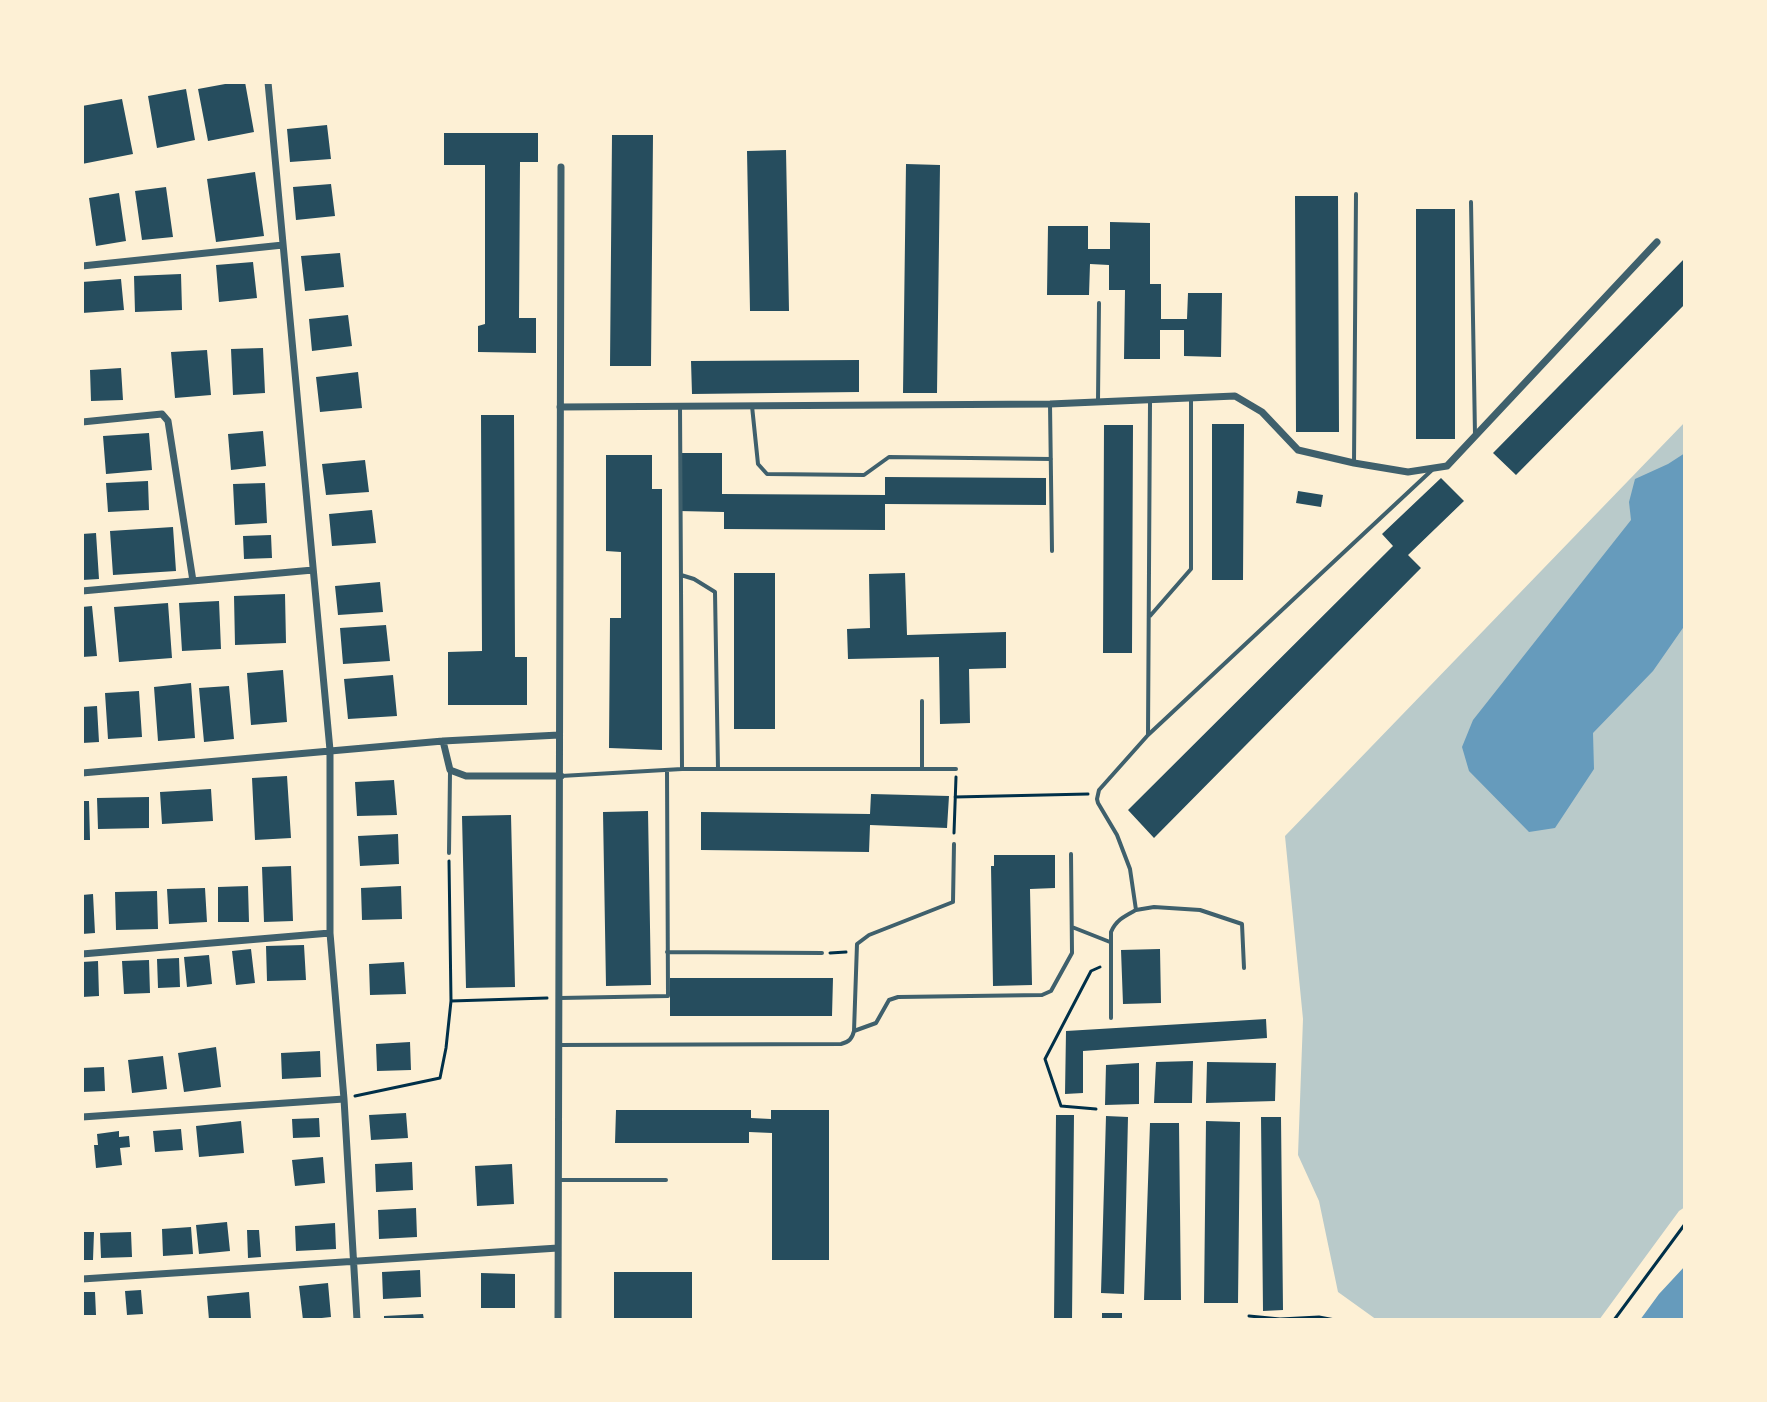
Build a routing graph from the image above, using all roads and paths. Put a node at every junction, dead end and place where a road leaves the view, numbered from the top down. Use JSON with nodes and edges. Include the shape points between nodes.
{"nodes":[{"id":1,"x":268,"y":82,"type":"edge"},
{"id":2,"x":561,"y":167,"type":"dead end"},
{"id":3,"x":1356,"y":194,"type":"dead end"},
{"id":4,"x":1471,"y":202,"type":"dead end"},
{"id":5,"x":1657,"y":242,"type":"dead end"},
{"id":6,"x":283,"y":245,"type":"junction"},
{"id":7,"x":82,"y":266,"type":"edge"},
{"id":8,"x":1099,"y":303,"type":"dead end"},
{"id":9,"x":1191,"y":398,"type":"junction"},
{"id":10,"x":1151,"y":399,"type":"junction"},
{"id":11,"x":1098,"y":401,"type":"junction"},
{"id":12,"x":1050,"y":404,"type":"junction"},
{"id":13,"x":680,"y":406,"type":"junction"},
{"id":14,"x":752,"y":406,"type":"junction"},
{"id":15,"x":560,"y":407,"type":"junction"},
{"id":16,"x":82,"y":422,"type":"edge"},
{"id":17,"x":1475,"y":437,"type":"junction"},
{"id":18,"x":1051,"y":459,"type":"junction"},
{"id":19,"x":1354,"y":463,"type":"junction"},
{"id":20,"x":1434,"y":468,"type":"junction"},
{"id":21,"x":1052,"y":551,"type":"dead end"},
{"id":22,"x":313,"y":570,"type":"junction"},
{"id":23,"x":681,"y":575,"type":"junction"},
{"id":24,"x":193,"y":581,"type":"junction"},
{"id":25,"x":82,"y":591,"type":"edge"},
{"id":26,"x":1149,"y":617,"type":"junction"},
{"id":27,"x":922,"y":701,"type":"dead end"},
{"id":28,"x":559,"y":735,"type":"junction"},
{"id":29,"x":1148,"y":735,"type":"junction"},
{"id":30,"x":443,"y":741,"type":"junction"},
{"id":31,"x":330,"y":750,"type":"junction"},
{"id":32,"x":682,"y":769,"type":"junction"},
{"id":33,"x":718,"y":769,"type":"junction"},
{"id":34,"x":922,"y":769,"type":"junction"},
{"id":35,"x":956,"y":769,"type":"joint"},
{"id":36,"x":450,"y":770,"type":"junction"},
{"id":37,"x":667,"y":770,"type":"junction"},
{"id":38,"x":82,"y":773,"type":"edge"},
{"id":39,"x":561,"y":776,"type":"junction"},
{"id":40,"x":1097,"y":794,"type":"junction"},
{"id":41,"x":955,"y":797,"type":"junction"},
{"id":42,"x":954,"y":844,"type":"joint"},
{"id":43,"x":449,"y":853,"type":"joint"},
{"id":44,"x":1071,"y":854,"type":"dead end"},
{"id":45,"x":1136,"y":910,"type":"junction"},
{"id":46,"x":1072,"y":927,"type":"junction"},
{"id":47,"x":330,"y":933,"type":"junction"},
{"id":48,"x":1110,"y":942,"type":"junction"},
{"id":49,"x":667,"y":952,"type":"junction"},
{"id":50,"x":856,"y":952,"type":"junction"},
{"id":51,"x":822,"y":953,"type":"joint"},
{"id":52,"x":82,"y":954,"type":"edge"},
{"id":53,"x":1110,"y":962,"type":"junction"},
{"id":54,"x":1244,"y":968,"type":"dead end"},
{"id":55,"x":559,"y":998,"type":"junction"},
{"id":56,"x":451,"y":1001,"type":"junction"},
{"id":57,"x":1111,"y":1018,"type":"dead end"},
{"id":58,"x":854,"y":1031,"type":"junction"},
{"id":59,"x":558,"y":1045,"type":"junction"},
{"id":60,"x":344,"y":1099,"type":"junction"},
{"id":61,"x":1096,"y":1109,"type":"dead end"},
{"id":62,"x":82,"y":1117,"type":"edge"},
{"id":63,"x":558,"y":1180,"type":"junction"},
{"id":64,"x":666,"y":1180,"type":"dead end"},
{"id":65,"x":1685,"y":1224,"type":"edge"},
{"id":66,"x":558,"y":1248,"type":"junction"},
{"id":67,"x":355,"y":1261,"type":"junction"},
{"id":68,"x":82,"y":1279,"type":"edge"},
{"id":69,"x":1249,"y":1316,"type":"dead end"},
{"id":70,"x":357,"y":1320,"type":"edge"},
{"id":71,"x":558,"y":1320,"type":"edge"},
{"id":72,"x":1335,"y":1320,"type":"edge"},
{"id":73,"x":1614,"y":1320,"type":"edge"}],
"edges":[{"from":1,"to":6,"type":"street"},
{"from":2,"to":15,"type":"street"},
{"from":3,"to":19,"type":"lane"},
{"from":4,"to":17,"type":"lane"},
{"from":5,"to":17,"type":"street"},
{"from":6,"to":7,"type":"street"},
{"from":6,"to":22,"type":"street"},
{"from":8,"to":11,"type":"lane"},
{"from":9,"to":10,"type":"street"},
{"from":9,"to":19,"type":"street","via":[[1235,396],[1262,412],[1298,450]]},
{"from":9,"to":26,"type":"lane","via":[[1191,569]]},
{"from":10,"to":11,"type":"street"},
{"from":10,"to":26,"type":"lane"},
{"from":11,"to":12,"type":"street"},
{"from":12,"to":14,"type":"street"},
{"from":12,"to":18,"type":"lane"},
{"from":13,"to":14,"type":"street"},
{"from":13,"to":15,"type":"street"},
{"from":13,"to":23,"type":"lane"},
{"from":14,"to":18,"type":"lane","via":[[758,464],[767,474],[864,475],[889,457]]},
{"from":15,"to":28,"type":"street"},
{"from":16,"to":24,"type":"street","via":[[149,414],[162,414],[168,421]]},
{"from":17,"to":20,"type":"street","via":[[1447,466]]},
{"from":18,"to":21,"type":"lane"},
{"from":19,"to":20,"type":"street","via":[[1408,472]]},
{"from":20,"to":29,"type":"lane"},
{"from":22,"to":24,"type":"street"},
{"from":22,"to":31,"type":"street"},
{"from":23,"to":32,"type":"lane"},
{"from":23,"to":33,"type":"lane","via":[[715,592]]},
{"from":24,"to":25,"type":"street"},
{"from":26,"to":29,"type":"lane"},
{"from":27,"to":34,"type":"lane"},
{"from":28,"to":30,"type":"street"},
{"from":28,"to":39,"type":"street"},
{"from":29,"to":40,"type":"lane"},
{"from":30,"to":31,"type":"street"},
{"from":30,"to":36,"type":"street"},
{"from":31,"to":38,"type":"street"},
{"from":31,"to":47,"type":"street"},
{"from":32,"to":33,"type":"lane"},
{"from":32,"to":37,"type":"lane"},
{"from":33,"to":34,"type":"lane"},
{"from":34,"to":35,"type":"lane"},
{"from":35,"to":41,"type":"path"},
{"from":36,"to":39,"type":"street","via":[[466,776]]},
{"from":36,"to":43,"type":"lane"},
{"from":37,"to":39,"type":"lane"},
{"from":37,"to":49,"type":"lane"},
{"from":39,"to":55,"type":"street"},
{"from":40,"to":41,"type":"path"},
{"from":40,"to":45,"type":"lane","via":[[1130,869]]},
{"from":41,"to":42,"type":"path"},
{"from":42,"to":50,"type":"lane","via":[[953,902],[869,935],[857,944]]},
{"from":43,"to":56,"type":"path"},
{"from":44,"to":46,"type":"lane"},
{"from":45,"to":48,"type":"lane","via":[[1114,925]]},
{"from":45,"to":54,"type":"lane","via":[[1200,910],[1242,924]]},
{"from":46,"to":48,"type":"lane"},
{"from":46,"to":58,"type":"lane","via":[[1072,953],[1047,994],[898,997],[889,1000],[876,1023]]},
{"from":47,"to":52,"type":"street"},
{"from":47,"to":60,"type":"street"},
{"from":48,"to":53,"type":"lane"},
{"from":49,"to":51,"type":"lane"},
{"from":49,"to":55,"type":"lane","via":[[668,996]]},
{"from":50,"to":51,"type":"path"},
{"from":50,"to":58,"type":"lane"},
{"from":53,"to":57,"type":"lane"},
{"from":53,"to":61,"type":"path","via":[[1091,971],[1045,1059],[1061,1106]]},
{"from":55,"to":56,"type":"path"},
{"from":55,"to":59,"type":"street"},
{"from":56,"to":60,"type":"path","via":[[440,1078]]},
{"from":58,"to":59,"type":"lane","via":[[853,1038],[841,1044]]},
{"from":59,"to":63,"type":"street"},
{"from":60,"to":62,"type":"street"},
{"from":60,"to":67,"type":"street"},
{"from":63,"to":64,"type":"lane"},
{"from":63,"to":66,"type":"street"},
{"from":65,"to":73,"type":"path"},
{"from":66,"to":67,"type":"street"},
{"from":66,"to":71,"type":"street"},
{"from":67,"to":68,"type":"street"},
{"from":67,"to":70,"type":"street"},
{"from":69,"to":72,"type":"path"}]}
